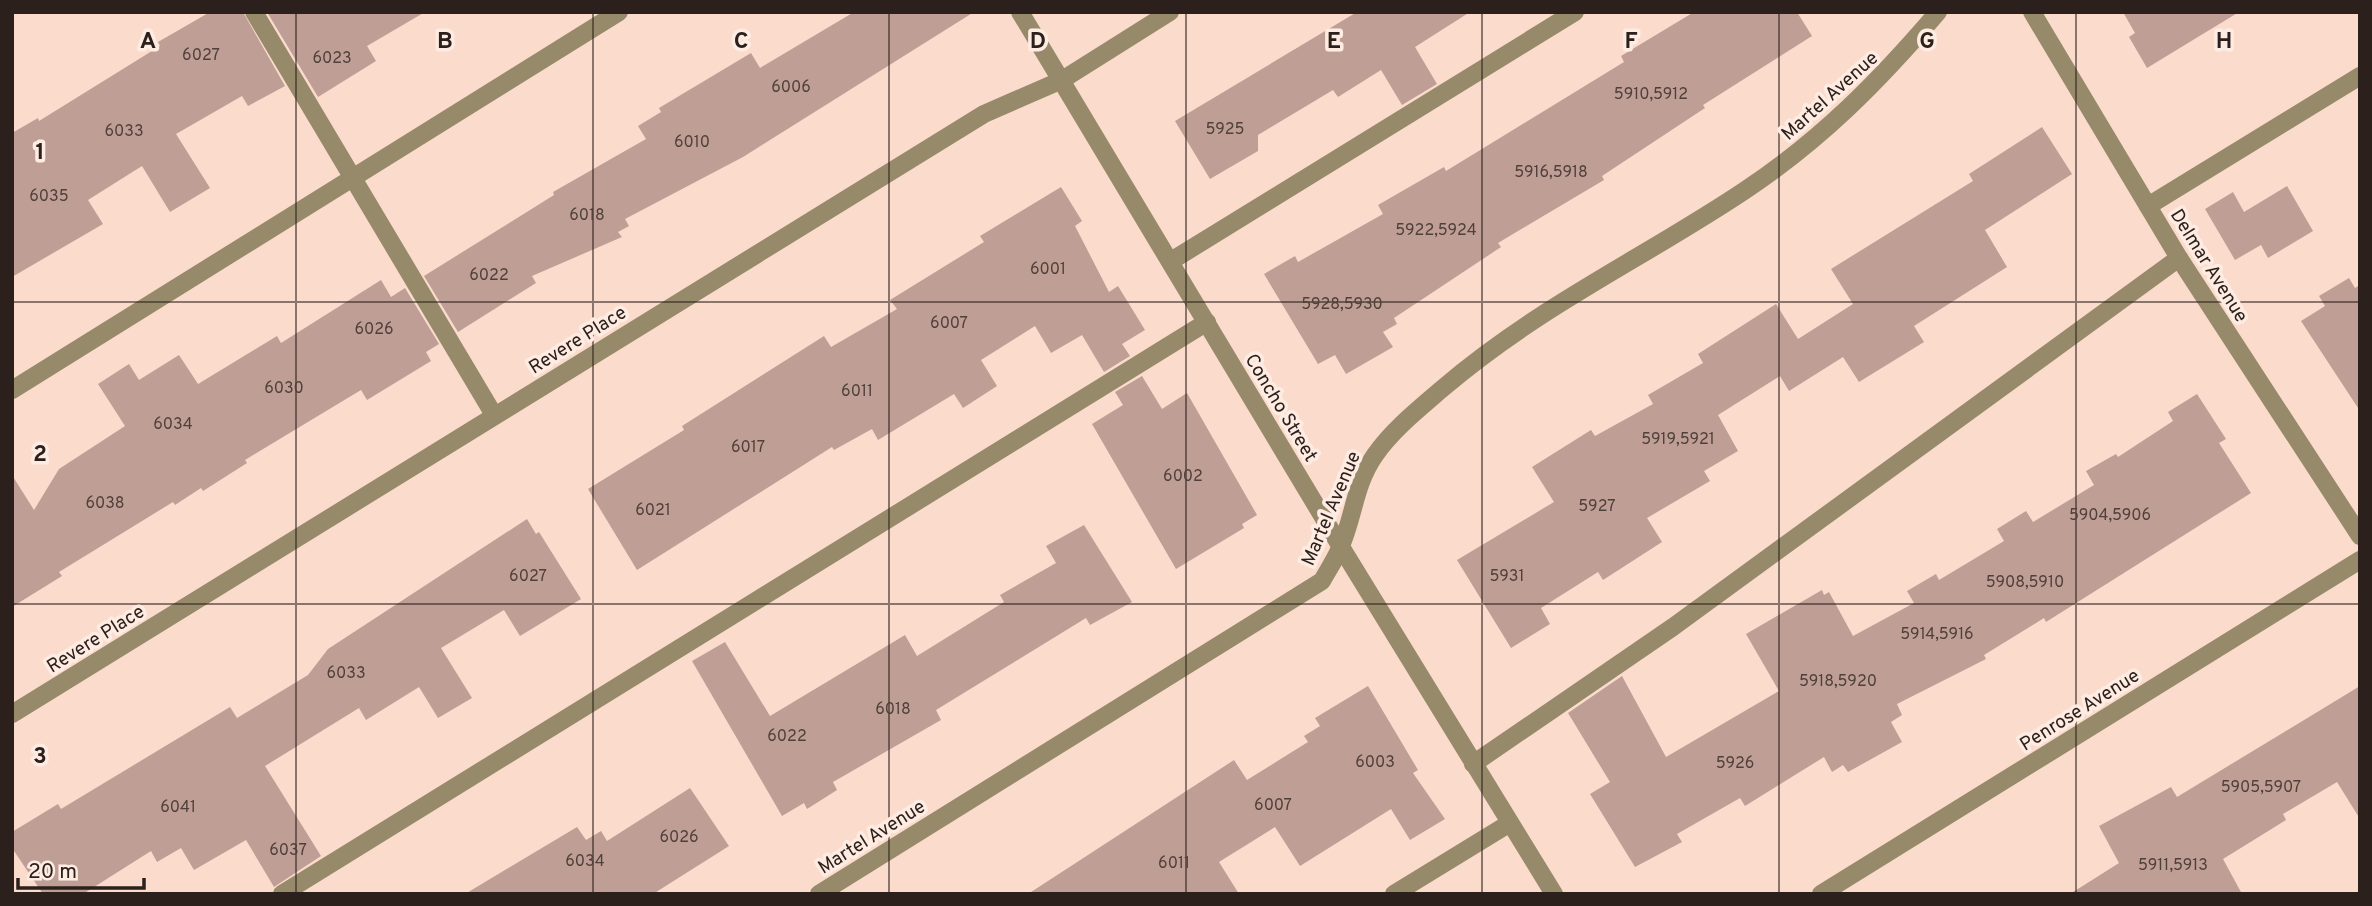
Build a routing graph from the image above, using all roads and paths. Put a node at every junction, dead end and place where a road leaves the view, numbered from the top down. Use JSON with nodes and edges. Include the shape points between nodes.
{"nodes":[{"id":1,"x":254,"y":12,"type":"edge"},
{"id":2,"x":619,"y":12,"type":"edge"},
{"id":3,"x":1020,"y":12,"type":"edge"},
{"id":4,"x":1170,"y":12,"type":"edge"},
{"id":5,"x":1576,"y":12,"type":"edge"},
{"id":6,"x":1938,"y":12,"type":"edge"},
{"id":7,"x":2032,"y":12,"type":"edge"},
{"id":8,"x":2360,"y":76,"type":"edge"},
{"id":9,"x":1062,"y":80,"type":"junction"},
{"id":10,"x":355,"y":178,"type":"junction"},
{"id":11,"x":2148,"y":206,"type":"junction"},
{"id":12,"x":2179,"y":258,"type":"junction"},
{"id":13,"x":1171,"y":261,"type":"junction"},
{"id":14,"x":1207,"y":322,"type":"junction"},
{"id":15,"x":12,"y":390,"type":"edge"},
{"id":16,"x":494,"y":415,"type":"junction"},
{"id":17,"x":2360,"y":536,"type":"edge"},
{"id":18,"x":1341,"y":547,"type":"junction"},
{"id":19,"x":2360,"y":560,"type":"edge"},
{"id":20,"x":12,"y":714,"type":"edge"},
{"id":21,"x":1473,"y":764,"type":"junction"},
{"id":22,"x":1510,"y":823,"type":"junction"},
{"id":23,"x":282,"y":894,"type":"edge"},
{"id":24,"x":819,"y":894,"type":"edge"},
{"id":25,"x":1394,"y":894,"type":"edge"},
{"id":26,"x":1554,"y":894,"type":"edge"},
{"id":27,"x":1821,"y":894,"type":"edge"}],
"edges":[{"from":1,"to":10,"type":"street"},
{"from":2,"to":10,"type":"street"},
{"from":3,"to":9,"type":"street","name":"Concho Street"},
{"from":4,"to":9,"type":"street","name":"Revere Place"},
{"from":5,"to":13,"type":"street"},
{"from":6,"to":18,"type":"street","name":"Martel Avenue","via":[[1889,70],[1818,139],[1744,192],[1550,307],[1487,351],[1427,402],[1375,454],[1353,499]]},
{"from":7,"to":11,"type":"street","name":"Delmar Avenue"},
{"from":8,"to":11,"type":"street"},
{"from":9,"to":13,"type":"street","name":"Concho Street"},
{"from":9,"to":16,"type":"street","name":"Revere Place","via":[[984,114]]},
{"from":10,"to":15,"type":"street"},
{"from":10,"to":16,"type":"street"},
{"from":11,"to":12,"type":"street","name":"Delmar Avenue"},
{"from":12,"to":17,"type":"street","name":"Delmar Avenue"},
{"from":12,"to":21,"type":"street","via":[[1673,627]]},
{"from":13,"to":14,"type":"street","name":"Concho Street"},
{"from":14,"to":18,"type":"street","name":"Concho Street"},
{"from":14,"to":23,"type":"street"},
{"from":16,"to":20,"type":"street","name":"Revere Place"},
{"from":18,"to":21,"type":"street","name":"Concho Street"},
{"from":18,"to":24,"type":"street","name":"Martel Avenue","via":[[1322,581]]},
{"from":19,"to":27,"type":"street","name":"Penrose Avenue"},
{"from":21,"to":22,"type":"street","name":"Concho Street"},
{"from":22,"to":25,"type":"street"},
{"from":22,"to":26,"type":"street","name":"Concho Street"}]}
